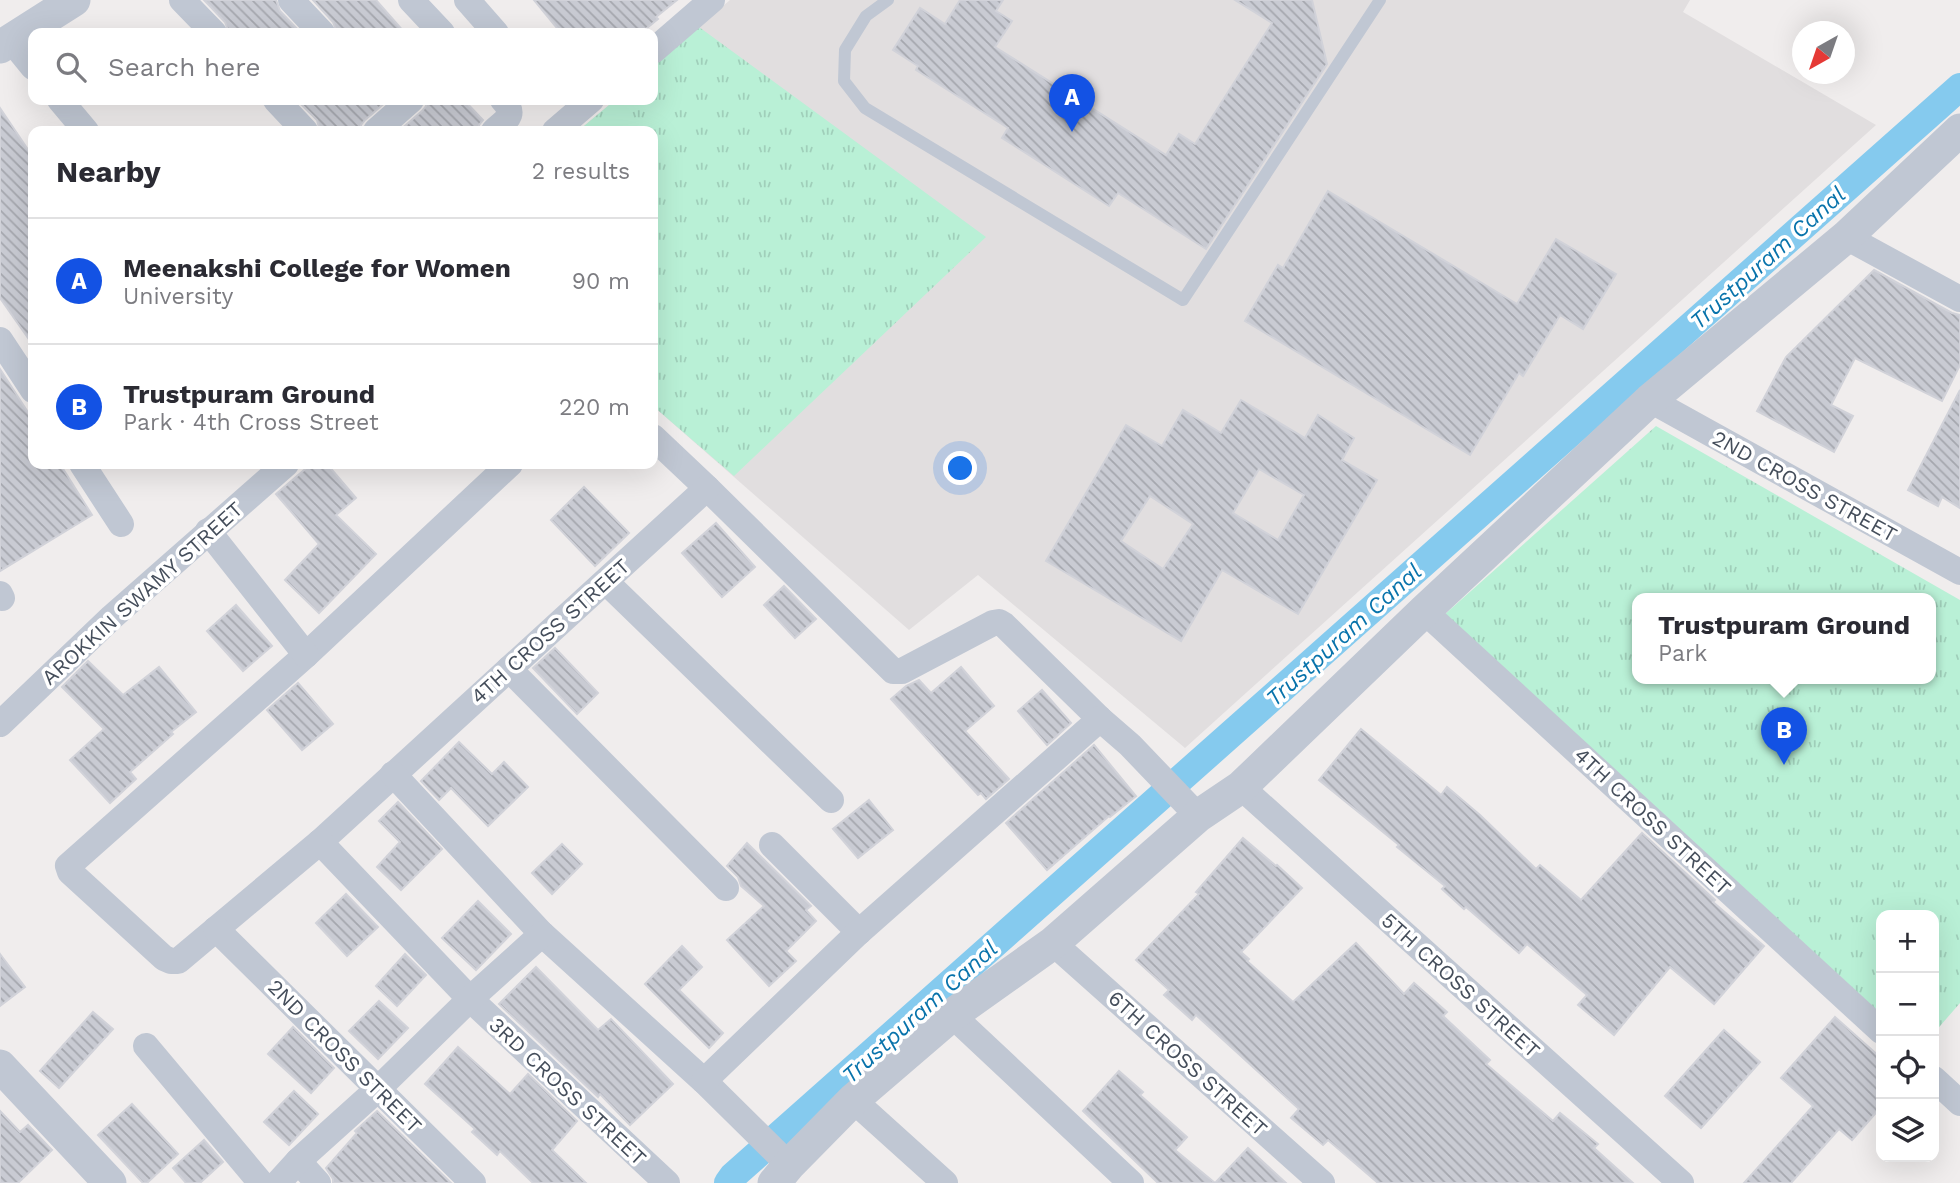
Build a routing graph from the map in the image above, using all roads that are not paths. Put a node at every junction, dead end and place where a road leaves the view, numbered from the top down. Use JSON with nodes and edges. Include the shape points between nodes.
{"nodes":[{"id":1,"x":74,"y":0,"type":"edge"},
{"id":2,"x":183,"y":0,"type":"edge"},
{"id":3,"x":291,"y":0,"type":"edge"},
{"id":4,"x":411,"y":0,"type":"edge"},
{"id":5,"x":467,"y":0,"type":"edge"},
{"id":6,"x":712,"y":0,"type":"edge"},
{"id":7,"x":888,"y":0,"type":"edge"},
{"id":8,"x":1380,"y":0,"type":"edge"},
{"id":9,"x":30,"y":28,"type":"edge"},
{"id":10,"x":209,"y":28,"type":"edge"},
{"id":11,"x":317,"y":28,"type":"edge"},
{"id":12,"x":437,"y":28,"type":"edge"},
{"id":13,"x":492,"y":28,"type":"edge"},
{"id":14,"x":28,"y":29,"type":"edge"},
{"id":15,"x":6,"y":43,"type":"edge"},
{"id":16,"x":658,"y":47,"type":"edge"},
{"id":17,"x":28,"y":63,"type":"edge"},
{"id":18,"x":64,"y":105,"type":"edge"},
{"id":19,"x":281,"y":105,"type":"edge"},
{"id":20,"x":508,"y":105,"type":"edge"},
{"id":21,"x":582,"y":105,"type":"edge"},
{"id":22,"x":559,"y":116,"type":"edge"},
{"id":23,"x":82,"y":126,"type":"edge"},
{"id":24,"x":300,"y":126,"type":"edge"},
{"id":25,"x":500,"y":126,"type":"edge"},
{"id":26,"x":1960,"y":130,"type":"edge"},
{"id":27,"x":1846,"y":237,"type":"junction"},
{"id":28,"x":1960,"y":299,"type":"edge"},
{"id":29,"x":0,"y":340,"type":"edge"},
{"id":30,"x":28,"y":382,"type":"edge"},
{"id":31,"x":1650,"y":400,"type":"junction"},
{"id":32,"x":658,"y":442,"type":"edge"},
{"id":33,"x":85,"y":469,"type":"edge"},
{"id":34,"x":280,"y":469,"type":"edge"},
{"id":35,"x":505,"y":469,"type":"edge"},
{"id":36,"x":707,"y":488,"type":"junction"},
{"id":37,"x":121,"y":524,"type":"dead end"},
{"id":38,"x":208,"y":531,"type":"junction"},
{"id":39,"x":1960,"y":572,"type":"edge"},
{"id":40,"x":606,"y":582,"type":"junction"},
{"id":41,"x":1424,"y":611,"type":"junction"},
{"id":42,"x":306,"y":655,"type":"junction"},
{"id":43,"x":509,"y":669,"type":"junction"},
{"id":44,"x":1100,"y":719,"type":"junction"},
{"id":45,"x":0,"y":724,"type":"edge"},
{"id":46,"x":393,"y":774,"type":"junction"},
{"id":47,"x":1241,"y":787,"type":"junction"},
{"id":48,"x":831,"y":800,"type":"dead end"},
{"id":49,"x":1198,"y":816,"type":"junction"},
{"id":50,"x":320,"y":842,"type":"junction"},
{"id":51,"x":772,"y":845,"type":"dead end"},
{"id":52,"x":726,"y":888,"type":"dead end"},
{"id":53,"x":216,"y":929,"type":"junction"},
{"id":54,"x":859,"y":932,"type":"junction"},
{"id":55,"x":542,"y":934,"type":"junction"},
{"id":56,"x":1053,"y":943,"type":"junction"},
{"id":57,"x":470,"y":999,"type":"junction"},
{"id":58,"x":952,"y":1015,"type":"junction"},
{"id":59,"x":1876,"y":1026,"type":"edge"},
{"id":60,"x":146,"y":1045,"type":"dead end"},
{"id":61,"x":0,"y":1066,"type":"edge"},
{"id":62,"x":705,"y":1081,"type":"junction"},
{"id":63,"x":1939,"y":1084,"type":"edge"},
{"id":64,"x":379,"y":1088,"type":"junction"},
{"id":65,"x":853,"y":1100,"type":"junction"},
{"id":66,"x":1960,"y":1103,"type":"edge"},
{"id":67,"x":298,"y":1161,"type":"junction"},
{"id":68,"x":781,"y":1174,"type":"edge"},
{"id":69,"x":110,"y":1183,"type":"edge"},
{"id":70,"x":261,"y":1183,"type":"edge"},
{"id":71,"x":278,"y":1183,"type":"edge"},
{"id":72,"x":318,"y":1183,"type":"edge"},
{"id":73,"x":474,"y":1183,"type":"edge"},
{"id":74,"x":667,"y":1183,"type":"edge"},
{"id":75,"x":944,"y":1183,"type":"edge"},
{"id":76,"x":1131,"y":1183,"type":"edge"},
{"id":77,"x":1322,"y":1183,"type":"edge"},
{"id":78,"x":1681,"y":1183,"type":"edge"}],
"edges":[{"from":1,"to":9,"type":"street"},
{"from":2,"to":10,"type":"street"},
{"from":3,"to":11,"type":"street"},
{"from":4,"to":12,"type":"street"},
{"from":5,"to":13,"type":"street"},
{"from":6,"to":16,"type":"street"},
{"from":7,"to":8,"type":"lane","via":[[866,16],[845,50],[844,81],[865,108],[1183,300]]},
{"from":14,"to":15,"type":"street"},
{"from":15,"to":17,"type":"street"},
{"from":18,"to":23,"type":"street"},
{"from":19,"to":24,"type":"street"},
{"from":20,"to":25,"type":"street","via":[[511,112]]},
{"from":21,"to":22,"type":"street"},
{"from":26,"to":27,"type":"street"},
{"from":27,"to":28,"type":"street"},
{"from":27,"to":31,"type":"street"},
{"from":29,"to":30,"type":"street"},
{"from":31,"to":39,"type":"street","name":"2ND CROSS STREET"},
{"from":31,"to":41,"type":"street"},
{"from":32,"to":36,"type":"street"},
{"from":33,"to":37,"type":"street"},
{"from":34,"to":38,"type":"street","name":"AROKKIN SWAMY STREET"},
{"from":35,"to":42,"type":"street"},
{"from":36,"to":40,"type":"street","name":"4TH CROSS STREET"},
{"from":36,"to":44,"type":"street","via":[[894,671],[999,622]]},
{"from":38,"to":42,"type":"street"},
{"from":38,"to":45,"type":"street","name":"AROKKIN SWAMY STREET"},
{"from":40,"to":43,"type":"street","name":"4TH CROSS STREET"},
{"from":40,"to":48,"type":"street"},
{"from":41,"to":47,"type":"street"},
{"from":41,"to":59,"type":"street","name":"4TH CROSS STREET"},
{"from":42,"to":53,"type":"street","name":"4TH CROSS STREET","via":[[68,866],[170,961],[178,961]]},
{"from":43,"to":46,"type":"street","name":"4TH CROSS STREET"},
{"from":43,"to":52,"type":"street"},
{"from":44,"to":49,"type":"street"},
{"from":44,"to":54,"type":"street"},
{"from":46,"to":50,"type":"street","name":"4TH CROSS STREET"},
{"from":46,"to":55,"type":"street"},
{"from":47,"to":49,"type":"street"},
{"from":47,"to":78,"type":"street","name":"5TH CROSS STREET"},
{"from":49,"to":56,"type":"street"},
{"from":50,"to":53,"type":"street","name":"4TH CROSS STREET"},
{"from":50,"to":57,"type":"street","name":"3RD CROSS STREET"},
{"from":51,"to":54,"type":"street"},
{"from":53,"to":64,"type":"street","name":"2ND CROSS STREET"},
{"from":54,"to":62,"type":"street"},
{"from":55,"to":57,"type":"street"},
{"from":55,"to":62,"type":"street"},
{"from":56,"to":58,"type":"street"},
{"from":56,"to":77,"type":"street","name":"6TH CROSS STREET"},
{"from":57,"to":64,"type":"street"},
{"from":57,"to":74,"type":"street","name":"3RD CROSS STREET"},
{"from":58,"to":65,"type":"street"},
{"from":58,"to":76,"type":"street"},
{"from":60,"to":70,"type":"street"},
{"from":61,"to":69,"type":"street"},
{"from":62,"to":68,"type":"street","via":[[738,1115]]},
{"from":63,"to":66,"type":"street"},
{"from":64,"to":67,"type":"street"},
{"from":64,"to":73,"type":"street","name":"2ND CROSS STREET"},
{"from":65,"to":68,"type":"street"},
{"from":65,"to":75,"type":"street"},
{"from":67,"to":71,"type":"street"},
{"from":67,"to":72,"type":"street"}]}
